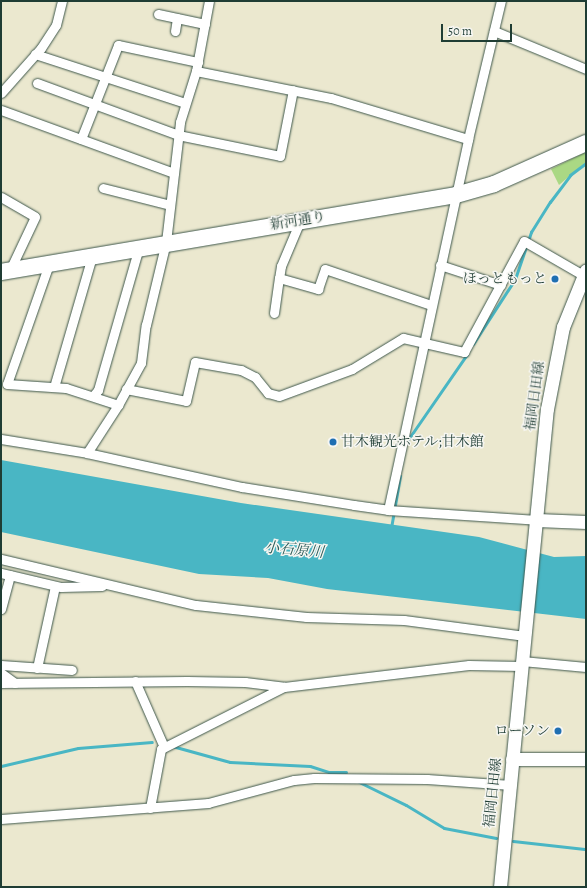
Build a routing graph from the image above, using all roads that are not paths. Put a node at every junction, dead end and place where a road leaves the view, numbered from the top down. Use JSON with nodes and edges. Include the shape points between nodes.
{"nodes":[{"id":1,"x":62,"y":1,"type":"edge"},
{"id":2,"x":209,"y":1,"type":"edge"},
{"id":3,"x":501,"y":1,"type":"edge"},
{"id":4,"x":158,"y":14,"type":"dead end"},
{"id":5,"x":177,"y":18,"type":"junction"},
{"id":6,"x":205,"y":24,"type":"junction"},
{"id":7,"x":175,"y":31,"type":"dead end"},
{"id":8,"x":494,"y":31,"type":"junction"},
{"id":9,"x":36,"y":54,"type":"junction"},
{"id":10,"x":197,"y":66,"type":"junction"},
{"id":11,"x":586,"y":69,"type":"edge"},
{"id":12,"x":105,"y":77,"type":"junction"},
{"id":13,"x":37,"y":83,"type":"dead end"},
{"id":14,"x":293,"y":90,"type":"junction"},
{"id":15,"x":1,"y":93,"type":"edge"},
{"id":16,"x":95,"y":103,"type":"junction"},
{"id":17,"x":185,"y":103,"type":"junction"},
{"id":18,"x":1,"y":110,"type":"edge"},
{"id":19,"x":178,"y":135,"type":"junction"},
{"id":20,"x":81,"y":139,"type":"junction"},
{"id":21,"x":468,"y":139,"type":"junction"},
{"id":22,"x":586,"y":143,"type":"edge"},
{"id":23,"x":174,"y":173,"type":"junction"},
{"id":24,"x":103,"y":188,"type":"dead end"},
{"id":25,"x":456,"y":195,"type":"junction"},
{"id":26,"x":1,"y":197,"type":"edge"},
{"id":27,"x":170,"y":205,"type":"junction"},
{"id":28,"x":300,"y":221,"type":"junction"},
{"id":29,"x":166,"y":242,"type":"junction"},
{"id":30,"x":139,"y":247,"type":"junction"},
{"id":31,"x":92,"y":256,"type":"junction"},
{"id":32,"x":49,"y":264,"type":"junction"},
{"id":33,"x":440,"y":265,"type":"junction"},
{"id":34,"x":6,"y":271,"type":"edge"},
{"id":35,"x":585,"y":272,"type":"edge"},
{"id":36,"x":279,"y":278,"type":"junction"},
{"id":37,"x":501,"y":285,"type":"junction"},
{"id":38,"x":431,"y":305,"type":"junction"},
{"id":39,"x":274,"y":314,"type":"dead end"},
{"id":40,"x":424,"y":343,"type":"junction"},
{"id":41,"x":54,"y":387,"type":"junction"},
{"id":42,"x":126,"y":389,"type":"junction"},
{"id":43,"x":93,"y":396,"type":"junction"},
{"id":44,"x":118,"y":405,"type":"junction"},
{"id":45,"x":1,"y":439,"type":"edge"},
{"id":46,"x":87,"y":453,"type":"junction"},
{"id":47,"x":388,"y":510,"type":"junction"},
{"id":48,"x":586,"y":522,"type":"edge"},
{"id":49,"x":536,"y":526,"type":"junction"},
{"id":50,"x":1,"y":559,"type":"edge"},
{"id":51,"x":6,"y":574,"type":"edge"},
{"id":52,"x":55,"y":586,"type":"junction"},
{"id":53,"x":114,"y":586,"type":"junction"},
{"id":54,"x":1,"y":609,"type":"edge"},
{"id":55,"x":525,"y":633,"type":"junction"},
{"id":56,"x":522,"y":664,"type":"junction"},
{"id":57,"x":1,"y":665,"type":"edge"},
{"id":58,"x":586,"y":666,"type":"edge"},
{"id":59,"x":37,"y":668,"type":"junction"},
{"id":60,"x":72,"y":670,"type":"dead end"},
{"id":61,"x":1,"y":673,"type":"edge"},
{"id":62,"x":135,"y":681,"type":"junction"},
{"id":63,"x":1,"y":683,"type":"edge"},
{"id":64,"x":15,"y":683,"type":"junction"},
{"id":65,"x":284,"y":687,"type":"junction"},
{"id":66,"x":164,"y":747,"type":"junction"},
{"id":67,"x":512,"y":759,"type":"junction"},
{"id":68,"x":586,"y":759,"type":"edge"},
{"id":69,"x":510,"y":785,"type":"junction"},
{"id":70,"x":150,"y":808,"type":"junction"},
{"id":71,"x":1,"y":818,"type":"edge"},
{"id":72,"x":500,"y":887,"type":"edge"}],
"edges":[{"from":1,"to":9,"type":"street","via":[[56,25]]},
{"from":2,"to":6,"type":"street"},
{"from":3,"to":8,"type":"street"},
{"from":4,"to":5,"type":"street"},
{"from":5,"to":6,"type":"street"},
{"from":5,"to":7,"type":"street"},
{"from":6,"to":10,"type":"street"},
{"from":8,"to":11,"type":"street"},
{"from":8,"to":21,"type":"street"},
{"from":9,"to":12,"type":"street"},
{"from":9,"to":15,"type":"street"},
{"from":10,"to":12,"type":"street","via":[[118,45]]},
{"from":10,"to":14,"type":"street"},
{"from":10,"to":17,"type":"street"},
{"from":12,"to":16,"type":"street"},
{"from":12,"to":17,"type":"street"},
{"from":13,"to":16,"type":"street"},
{"from":14,"to":19,"type":"street","via":[[280,156]]},
{"from":14,"to":21,"type":"street","via":[[331,98]]},
{"from":16,"to":19,"type":"street"},
{"from":16,"to":20,"type":"street"},
{"from":17,"to":19,"type":"street"},
{"from":18,"to":20,"type":"street"},
{"from":19,"to":23,"type":"street"},
{"from":20,"to":23,"type":"street"},
{"from":21,"to":25,"type":"street"},
{"from":22,"to":25,"type":"highway","name":"新河通り","via":[[494,184]]},
{"from":23,"to":27,"type":"street"},
{"from":24,"to":27,"type":"street"},
{"from":25,"to":28,"type":"highway","name":"新河通り"},
{"from":25,"to":33,"type":"street"},
{"from":26,"to":34,"type":"street","via":[[35,217]]},
{"from":27,"to":29,"type":"street"},
{"from":28,"to":29,"type":"highway","name":"新河通り"},
{"from":28,"to":36,"type":"street","via":[[280,266]]},
{"from":29,"to":30,"type":"highway","name":"新河通り"},
{"from":29,"to":42,"type":"street","via":[[146,325],[141,363]]},
{"from":30,"to":31,"type":"highway","name":"新河通り"},
{"from":30,"to":43,"type":"street","via":[[98,390]]},
{"from":31,"to":32,"type":"highway","name":"新河通り"},
{"from":31,"to":41,"type":"street"},
{"from":32,"to":34,"type":"highway","name":"新河通り"},
{"from":32,"to":41,"type":"street","via":[[7,384]]},
{"from":33,"to":37,"type":"street"},
{"from":33,"to":38,"type":"street"},
{"from":35,"to":37,"type":"street","via":[[524,242]]},
{"from":35,"to":49,"type":"main road","name":"福岡日田線","via":[[564,327],[553,372]]},
{"from":36,"to":38,"type":"street","via":[[318,289],[324,269]]},
{"from":36,"to":39,"type":"street"},
{"from":37,"to":40,"type":"street","via":[[464,352]]},
{"from":38,"to":40,"type":"street"},
{"from":40,"to":42,"type":"street","via":[[403,338],[352,368],[279,396],[268,393],[255,377],[241,370],[195,362],[186,401]]},
{"from":40,"to":47,"type":"street"},
{"from":41,"to":43,"type":"street"},
{"from":42,"to":44,"type":"street"},
{"from":43,"to":44,"type":"street"},
{"from":44,"to":46,"type":"street"},
{"from":45,"to":46,"type":"street"},
{"from":46,"to":47,"type":"street","via":[[235,486]]},
{"from":47,"to":49,"type":"street"},
{"from":48,"to":49,"type":"main road"},
{"from":49,"to":55,"type":"main road","name":"福岡日田線"},
{"from":50,"to":53,"type":"street"},
{"from":51,"to":52,"type":"street"},
{"from":51,"to":54,"type":"street"},
{"from":52,"to":53,"type":"street"},
{"from":52,"to":59,"type":"street"},
{"from":53,"to":55,"type":"street","via":[[196,605],[306,617],[404,620]]},
{"from":55,"to":56,"type":"main road","name":"福岡日田線"},
{"from":56,"to":58,"type":"street"},
{"from":56,"to":65,"type":"street","via":[[462,666]]},
{"from":56,"to":67,"type":"main road","name":"福岡日田線"},
{"from":57,"to":59,"type":"street"},
{"from":59,"to":60,"type":"street"},
{"from":61,"to":64,"type":"street"},
{"from":62,"to":64,"type":"street"},
{"from":62,"to":65,"type":"street","via":[[245,682]]},
{"from":62,"to":66,"type":"street"},
{"from":63,"to":64,"type":"street"},
{"from":65,"to":66,"type":"street"},
{"from":66,"to":70,"type":"street","via":[[161,749]]},
{"from":67,"to":68,"type":"main road"},
{"from":67,"to":69,"type":"main road","name":"福岡日田線"},
{"from":69,"to":70,"type":"street","via":[[414,779],[301,779],[208,803]]},
{"from":69,"to":72,"type":"main road","name":"福岡日田線"},
{"from":70,"to":71,"type":"street"}]}
